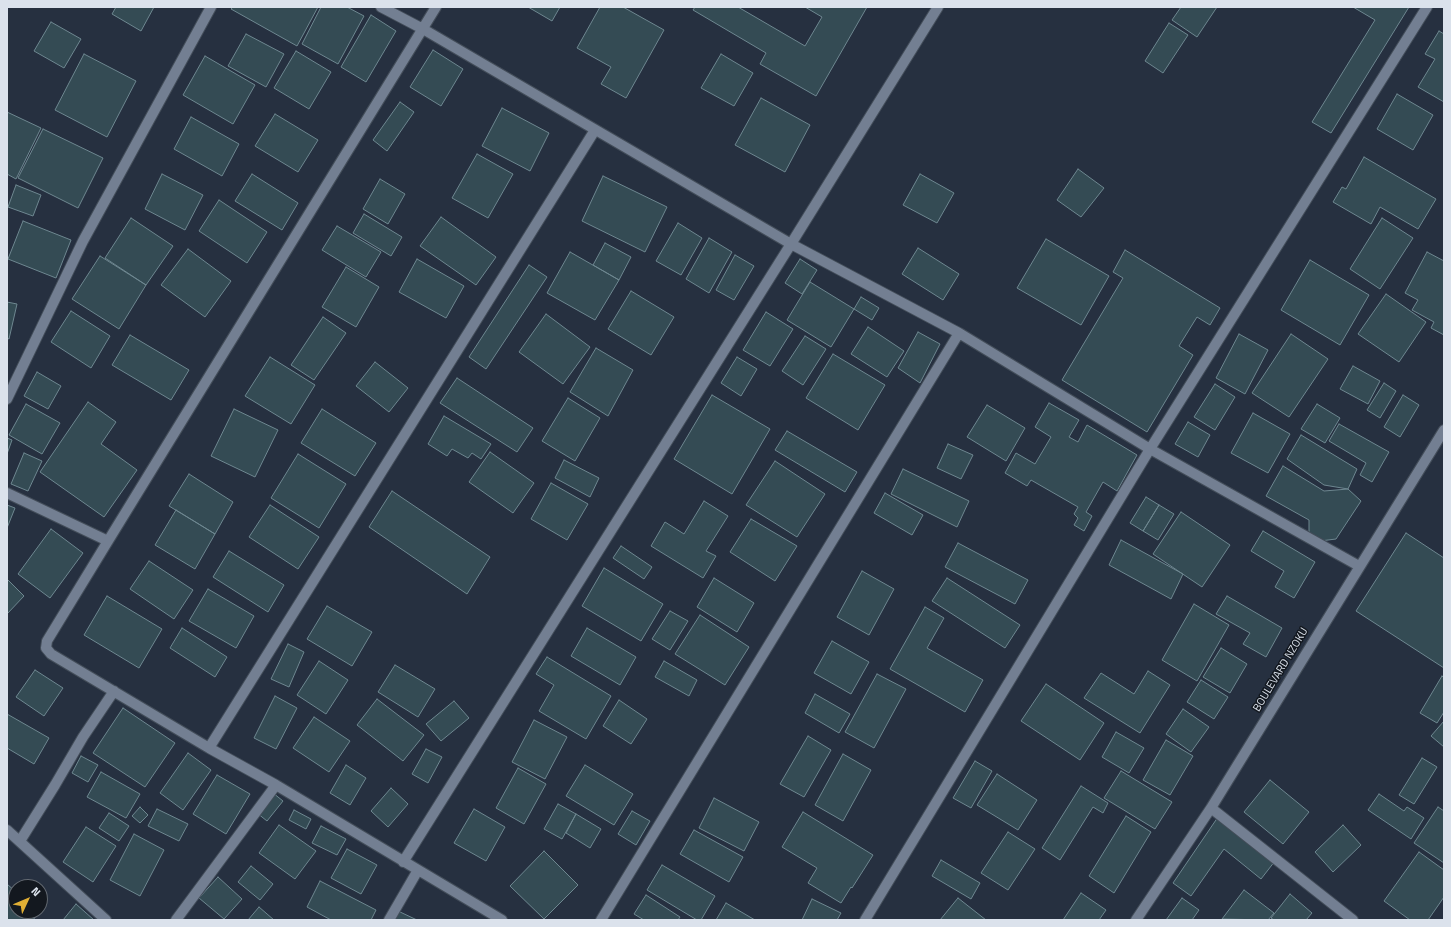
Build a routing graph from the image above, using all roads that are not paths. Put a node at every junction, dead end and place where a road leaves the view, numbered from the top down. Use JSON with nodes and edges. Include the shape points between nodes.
{"nodes":[{"id":1,"x":211,"y":7,"type":"edge"},
{"id":2,"x":381,"y":7,"type":"edge"},
{"id":3,"x":436,"y":7,"type":"edge"},
{"id":4,"x":938,"y":7,"type":"edge"},
{"id":5,"x":1427,"y":7,"type":"edge"},
{"id":6,"x":422,"y":29,"type":"junction"},
{"id":7,"x":595,"y":130,"type":"junction"},
{"id":8,"x":791,"y":244,"type":"junction"},
{"id":9,"x":959,"y":333,"type":"junction"},
{"id":10,"x":7,"y":398,"type":"edge"},
{"id":11,"x":1444,"y":430,"type":"edge"},
{"id":12,"x":1150,"y":449,"type":"junction"},
{"id":13,"x":7,"y":493,"type":"edge"},
{"id":14,"x":108,"y":541,"type":"junction"},
{"id":15,"x":1359,"y":566,"type":"junction"},
{"id":16,"x":114,"y":691,"type":"junction"},
{"id":17,"x":209,"y":748,"type":"junction"},
{"id":18,"x":276,"y":785,"type":"junction"},
{"id":19,"x":1211,"y":808,"type":"junction"},
{"id":20,"x":7,"y":830,"type":"edge"},
{"id":21,"x":20,"y":841,"type":"junction"},
{"id":22,"x":403,"y":862,"type":"junction"},
{"id":23,"x":418,"y":870,"type":"junction"},
{"id":24,"x":106,"y":920,"type":"edge"},
{"id":25,"x":176,"y":920,"type":"edge"},
{"id":26,"x":389,"y":920,"type":"edge"},
{"id":27,"x":502,"y":920,"type":"edge"},
{"id":28,"x":601,"y":920,"type":"edge"},
{"id":29,"x":865,"y":920,"type":"edge"},
{"id":30,"x":1136,"y":920,"type":"edge"},
{"id":31,"x":1353,"y":920,"type":"edge"}],
"edges":[{"from":1,"to":10,"type":"street","via":[[83,241]]},
{"from":2,"to":6,"type":"street"},
{"from":3,"to":6,"type":"street"},
{"from":4,"to":8,"type":"street"},
{"from":5,"to":12,"type":"street"},
{"from":6,"to":7,"type":"street"},
{"from":6,"to":14,"type":"street"},
{"from":7,"to":8,"type":"street"},
{"from":7,"to":17,"type":"street"},
{"from":8,"to":9,"type":"street"},
{"from":8,"to":22,"type":"street"},
{"from":9,"to":12,"type":"street"},
{"from":9,"to":28,"type":"street"},
{"from":11,"to":15,"type":"street","name":"BOULEVARD NZOKU"},
{"from":12,"to":15,"type":"street"},
{"from":12,"to":29,"type":"street"},
{"from":13,"to":14,"type":"street"},
{"from":14,"to":16,"type":"street","via":[[46,648],[51,654]]},
{"from":15,"to":19,"type":"street","name":"BOULEVARD NZOKU"},
{"from":16,"to":17,"type":"street"},
{"from":16,"to":21,"type":"street","via":[[83,736]]},
{"from":17,"to":18,"type":"street"},
{"from":18,"to":22,"type":"street"},
{"from":18,"to":25,"type":"street"},
{"from":19,"to":30,"type":"street","name":"BOULEVARD NZOKU"},
{"from":19,"to":31,"type":"street"},
{"from":20,"to":21,"type":"street"},
{"from":21,"to":24,"type":"street"},
{"from":22,"to":23,"type":"street"},
{"from":23,"to":26,"type":"street"},
{"from":23,"to":27,"type":"street"}]}
